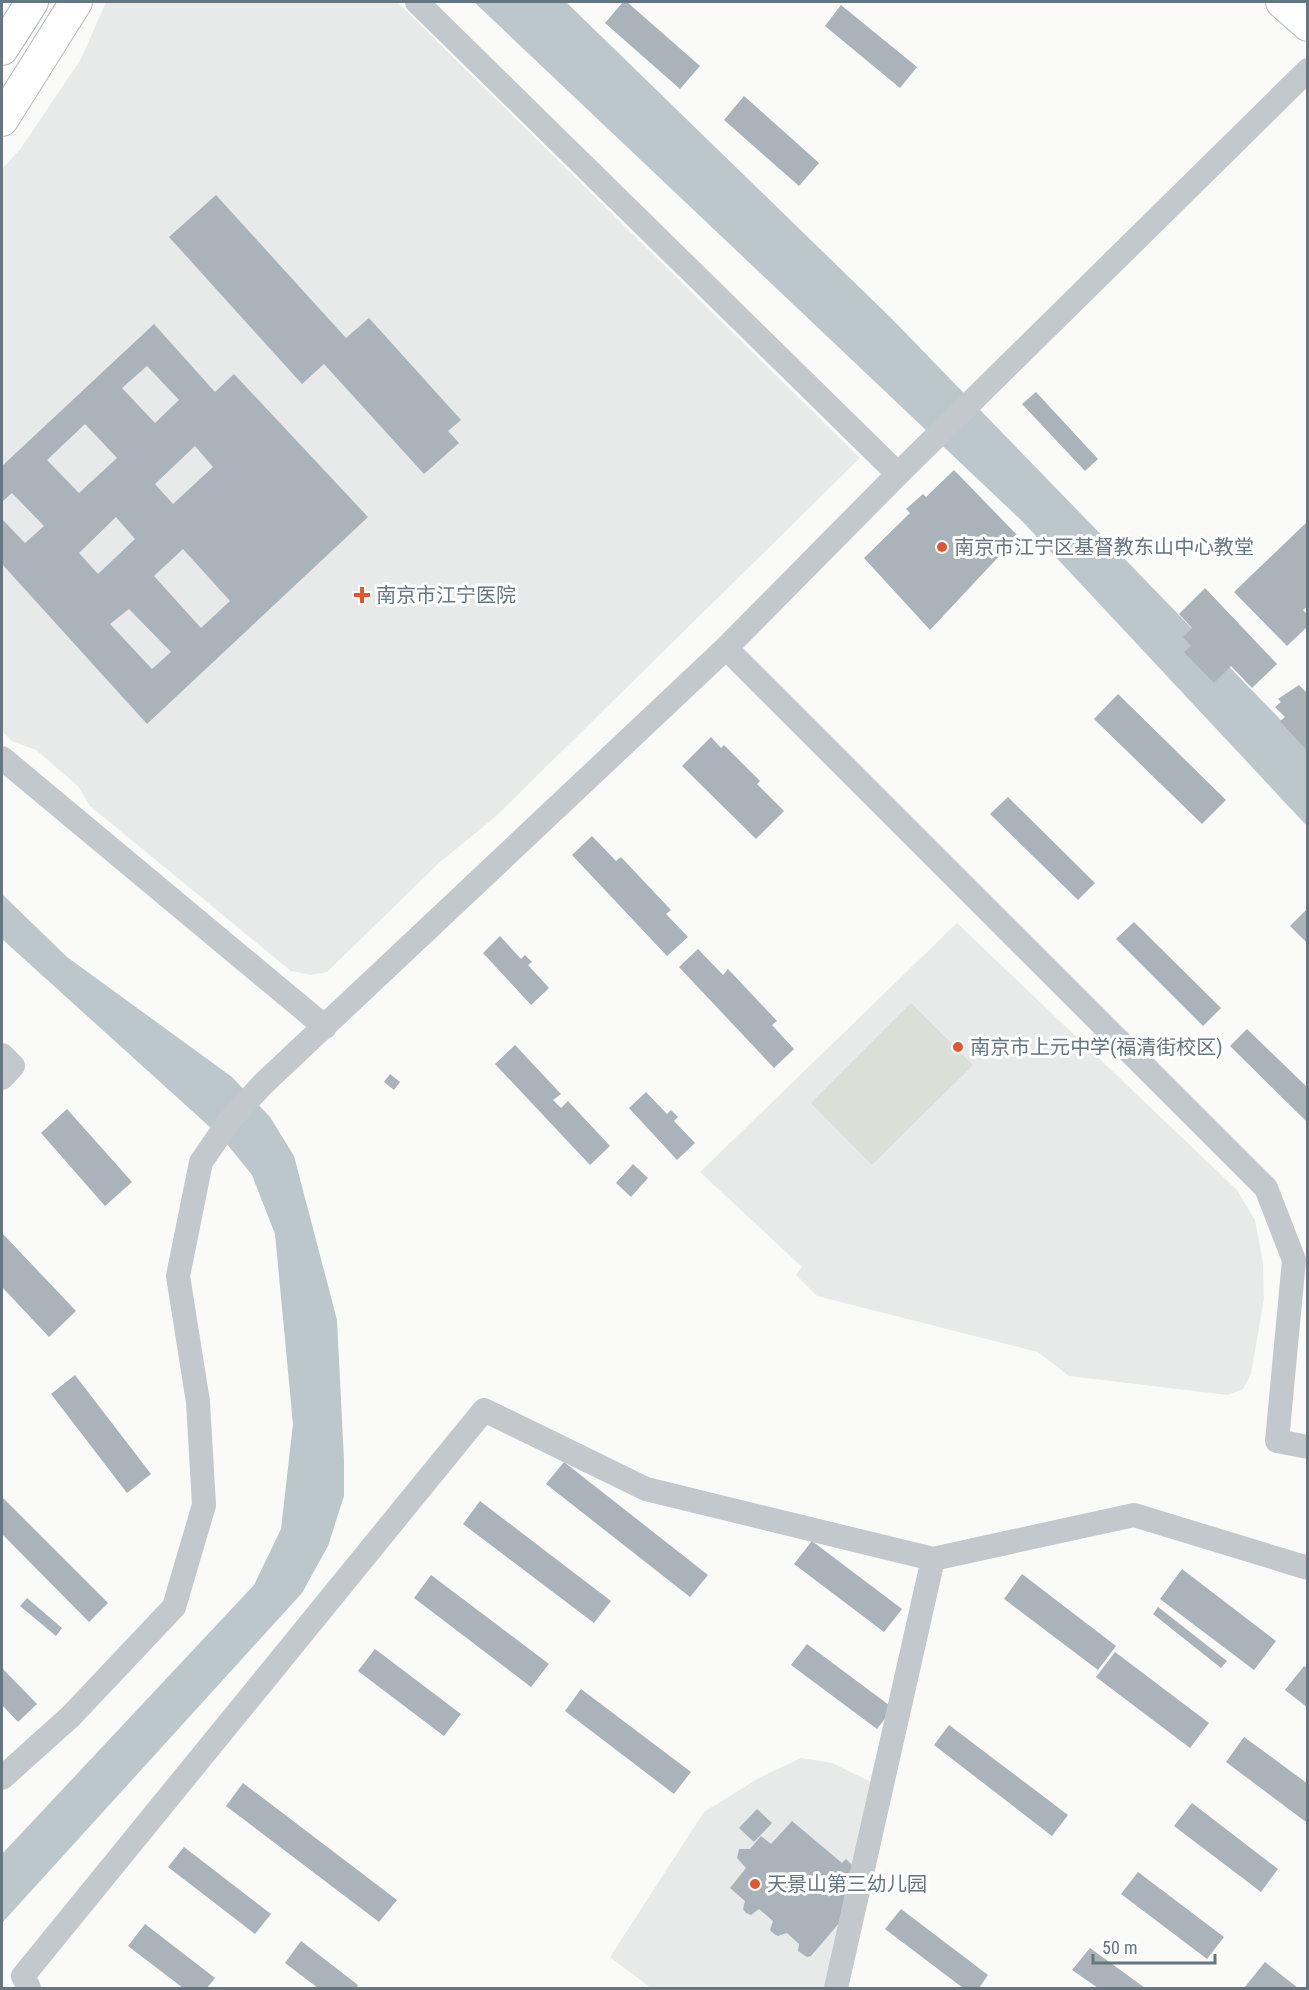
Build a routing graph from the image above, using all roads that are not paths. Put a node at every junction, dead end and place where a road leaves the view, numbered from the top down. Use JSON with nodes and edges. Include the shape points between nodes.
{"nodes":[{"id":1,"x":32,"y":2,"type":"edge"},
{"id":2,"x":76,"y":2,"type":"edge"},
{"id":3,"x":417,"y":2,"type":"edge"},
{"id":4,"x":1282,"y":2,"type":"edge"},
{"id":5,"x":1308,"y":25,"type":"edge"},
{"id":6,"x":2,"y":49,"type":"edge"},
{"id":7,"x":1308,"y":70,"type":"edge"},
{"id":8,"x":2,"y":120,"type":"edge"},
{"id":9,"x":898,"y":474,"type":"junction"},
{"id":10,"x":726,"y":648,"type":"junction"},
{"id":11,"x":2,"y":758,"type":"edge"},
{"id":12,"x":325,"y":1027,"type":"junction"},
{"id":13,"x":2,"y":1055,"type":"edge"},
{"id":14,"x":2,"y":1078,"type":"edge"},
{"id":15,"x":1308,"y":1447,"type":"edge"},
{"id":16,"x":933,"y":1559,"type":"junction"},
{"id":17,"x":1308,"y":1568,"type":"edge"},
{"id":18,"x":2,"y":1778,"type":"edge"},
{"id":19,"x":29,"y":1989,"type":"edge"},
{"id":20,"x":836,"y":1989,"type":"edge"}],
"edges":[{"from":1,"to":6,"type":"main road"},
{"from":2,"to":8,"type":"main road"},
{"from":3,"to":9,"type":"street"},
{"from":4,"to":5,"type":"main road"},
{"from":7,"to":9,"type":"street"},
{"from":9,"to":10,"type":"street"},
{"from":10,"to":12,"type":"street"},
{"from":10,"to":15,"type":"street","via":[[1266,1188],[1294,1260],[1276,1441]]},
{"from":11,"to":12,"type":"street"},
{"from":12,"to":18,"type":"street","via":[[263,1084],[230,1120],[201,1162],[178,1276],[198,1402],[204,1505],[174,1607],[71,1716]]},
{"from":13,"to":14,"type":"street","via":[[13,1066]]},
{"from":16,"to":17,"type":"street","via":[[1134,1515]]},
{"from":16,"to":19,"type":"street","via":[[646,1489],[484,1410],[23,1976]]},
{"from":16,"to":20,"type":"street"}]}
